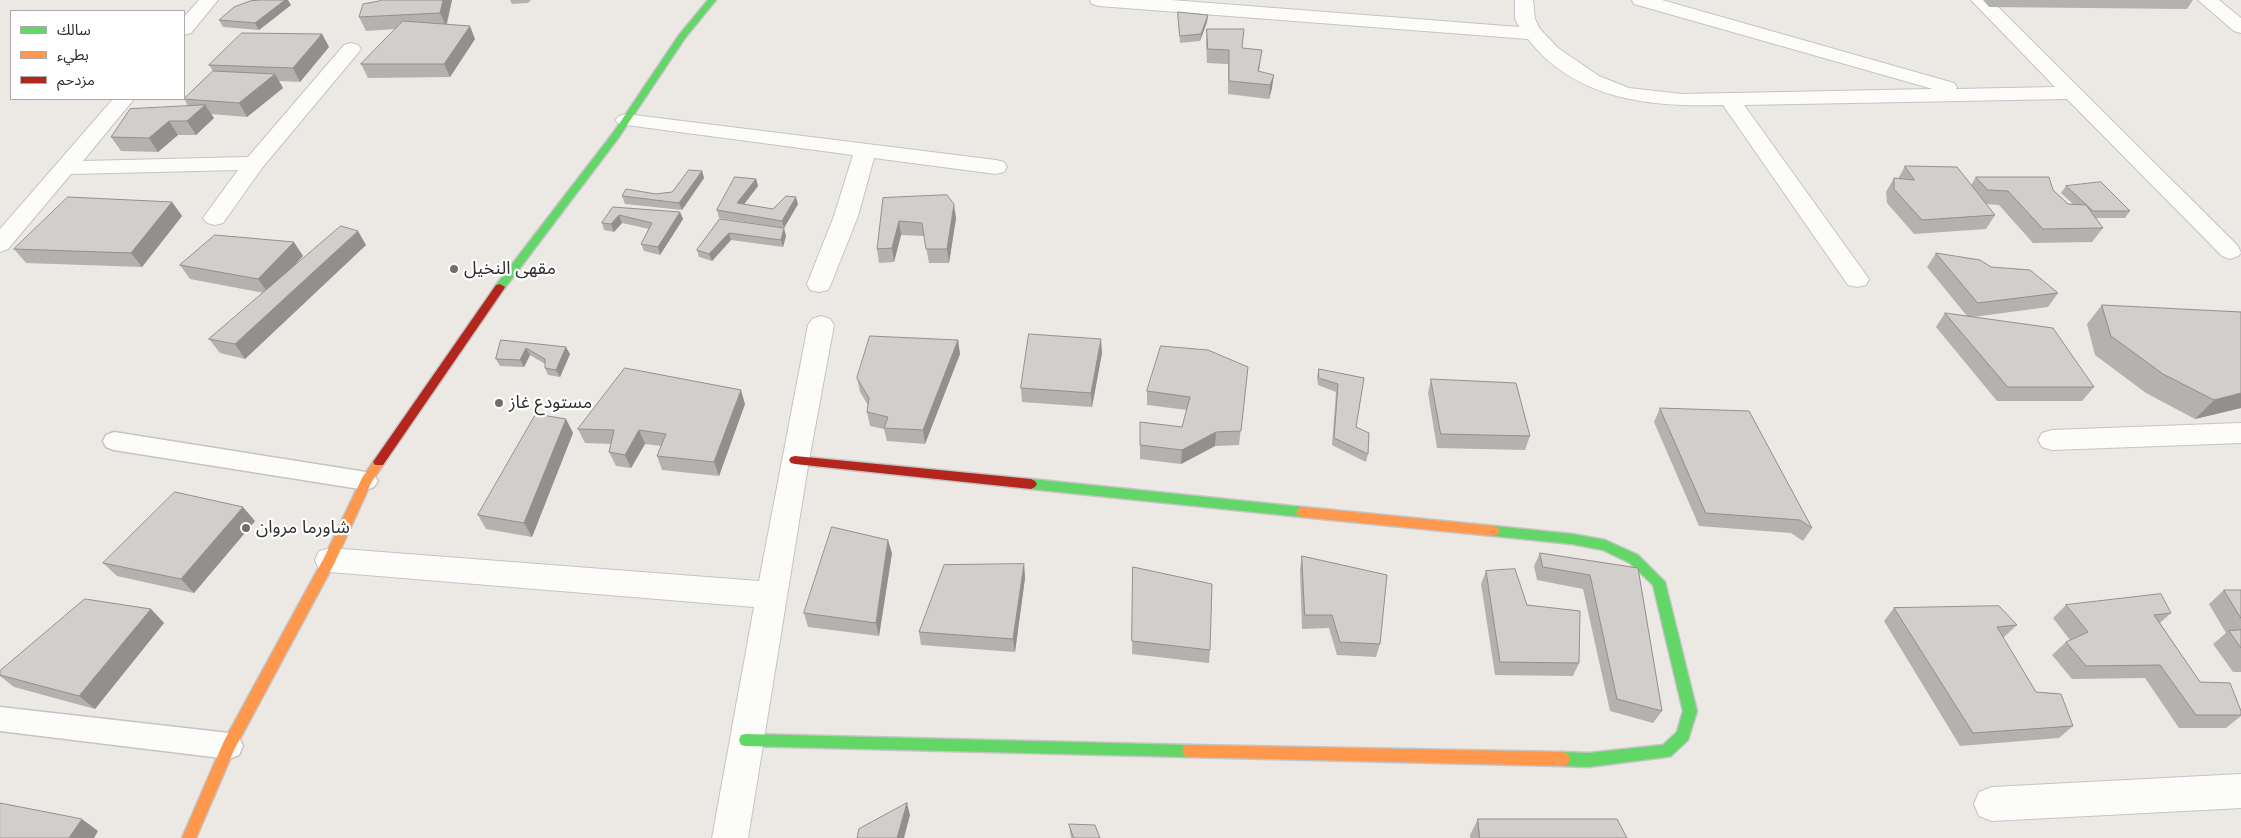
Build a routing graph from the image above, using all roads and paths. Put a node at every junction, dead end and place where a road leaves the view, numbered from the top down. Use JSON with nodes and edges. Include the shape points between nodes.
{"nodes":[{"id":1,"x":209,"y":0,"type":"edge"},
{"id":2,"x":712,"y":0,"type":"edge"},
{"id":3,"x":1099,"y":0,"type":"edge"},
{"id":4,"x":1524,"y":0,"type":"edge"},
{"id":5,"x":1641,"y":0,"type":"edge"},
{"id":6,"x":1980,"y":0,"type":"edge"},
{"id":7,"x":2207,"y":0,"type":"edge"},
{"id":8,"x":2241,"y":27,"type":"edge"},
{"id":9,"x":185,"y":28,"type":"edge"},
{"id":10,"x":1534,"y":34,"type":"junction"},
{"id":11,"x":351,"y":49,"type":"dead end"},
{"id":12,"x":2074,"y":92,"type":"junction"},
{"id":13,"x":1975,"y":94,"type":"junction"},
{"id":14,"x":123,"y":100,"type":"edge"},
{"id":15,"x":1730,"y":100,"type":"junction"},
{"id":16,"x":626,"y":120,"type":"junction"},
{"id":17,"x":865,"y":150,"type":"junction"},
{"id":18,"x":254,"y":163,"type":"junction"},
{"id":19,"x":996,"y":167,"type":"dead end"},
{"id":20,"x":64,"y":168,"type":"junction"},
{"id":21,"x":215,"y":218,"type":"dead end"},
{"id":22,"x":0,"y":244,"type":"edge"},
{"id":23,"x":2237,"y":255,"type":"edge"},
{"id":24,"x":1857,"y":280,"type":"dead end"},
{"id":25,"x":819,"y":284,"type":"dead end"},
{"id":26,"x":821,"y":325,"type":"dead end"},
{"id":27,"x":2241,"y":433,"type":"edge"},
{"id":28,"x":2052,"y":440,"type":"dead end"},
{"id":29,"x":114,"y":441,"type":"dead end"},
{"id":30,"x":795,"y":460,"type":"junction"},
{"id":31,"x":366,"y":481,"type":"junction"},
{"id":32,"x":330,"y":560,"type":"junction"},
{"id":33,"x":772,"y":595,"type":"junction"},
{"id":34,"x":0,"y":719,"type":"edge"},
{"id":35,"x":746,"y":740,"type":"junction"},
{"id":36,"x":229,"y":746,"type":"junction"},
{"id":37,"x":2241,"y":791,"type":"edge"},
{"id":38,"x":1992,"y":804,"type":"dead end"},
{"id":39,"x":189,"y":838,"type":"edge"},
{"id":40,"x":730,"y":838,"type":"edge"}],
"edges":[{"from":1,"to":9,"type":"street"},
{"from":2,"to":16,"type":"street","via":[[682,37]]},
{"from":3,"to":10,"type":"street"},
{"from":4,"to":10,"type":"street","via":[[1525,18]]},
{"from":5,"to":13,"type":"street"},
{"from":6,"to":12,"type":"street"},
{"from":7,"to":8,"type":"street"},
{"from":10,"to":15,"type":"street","via":[[1580,73],[1618,92],[1682,100]]},
{"from":11,"to":18,"type":"street"},
{"from":12,"to":13,"type":"street"},
{"from":12,"to":23,"type":"street"},
{"from":13,"to":15,"type":"street"},
{"from":14,"to":20,"type":"street"},
{"from":15,"to":24,"type":"street"},
{"from":16,"to":17,"type":"street"},
{"from":16,"to":31,"type":"street","via":[[514,266]]},
{"from":17,"to":19,"type":"street"},
{"from":17,"to":25,"type":"street","via":[[846,216]]},
{"from":18,"to":20,"type":"street"},
{"from":18,"to":21,"type":"street"},
{"from":20,"to":22,"type":"street"},
{"from":26,"to":30,"type":"street"},
{"from":27,"to":28,"type":"street"},
{"from":29,"to":31,"type":"lane"},
{"from":30,"to":33,"type":"street"},
{"from":30,"to":35,"type":"street","via":[[1572,539],[1605,545],[1634,559],[1659,582],[1690,711],[1683,736],[1666,751],[1588,760]]},
{"from":31,"to":32,"type":"street"},
{"from":32,"to":33,"type":"street"},
{"from":32,"to":36,"type":"street"},
{"from":33,"to":35,"type":"street"},
{"from":34,"to":36,"type":"lane"},
{"from":35,"to":40,"type":"street"},
{"from":36,"to":39,"type":"street"},
{"from":37,"to":38,"type":"street"}]}
